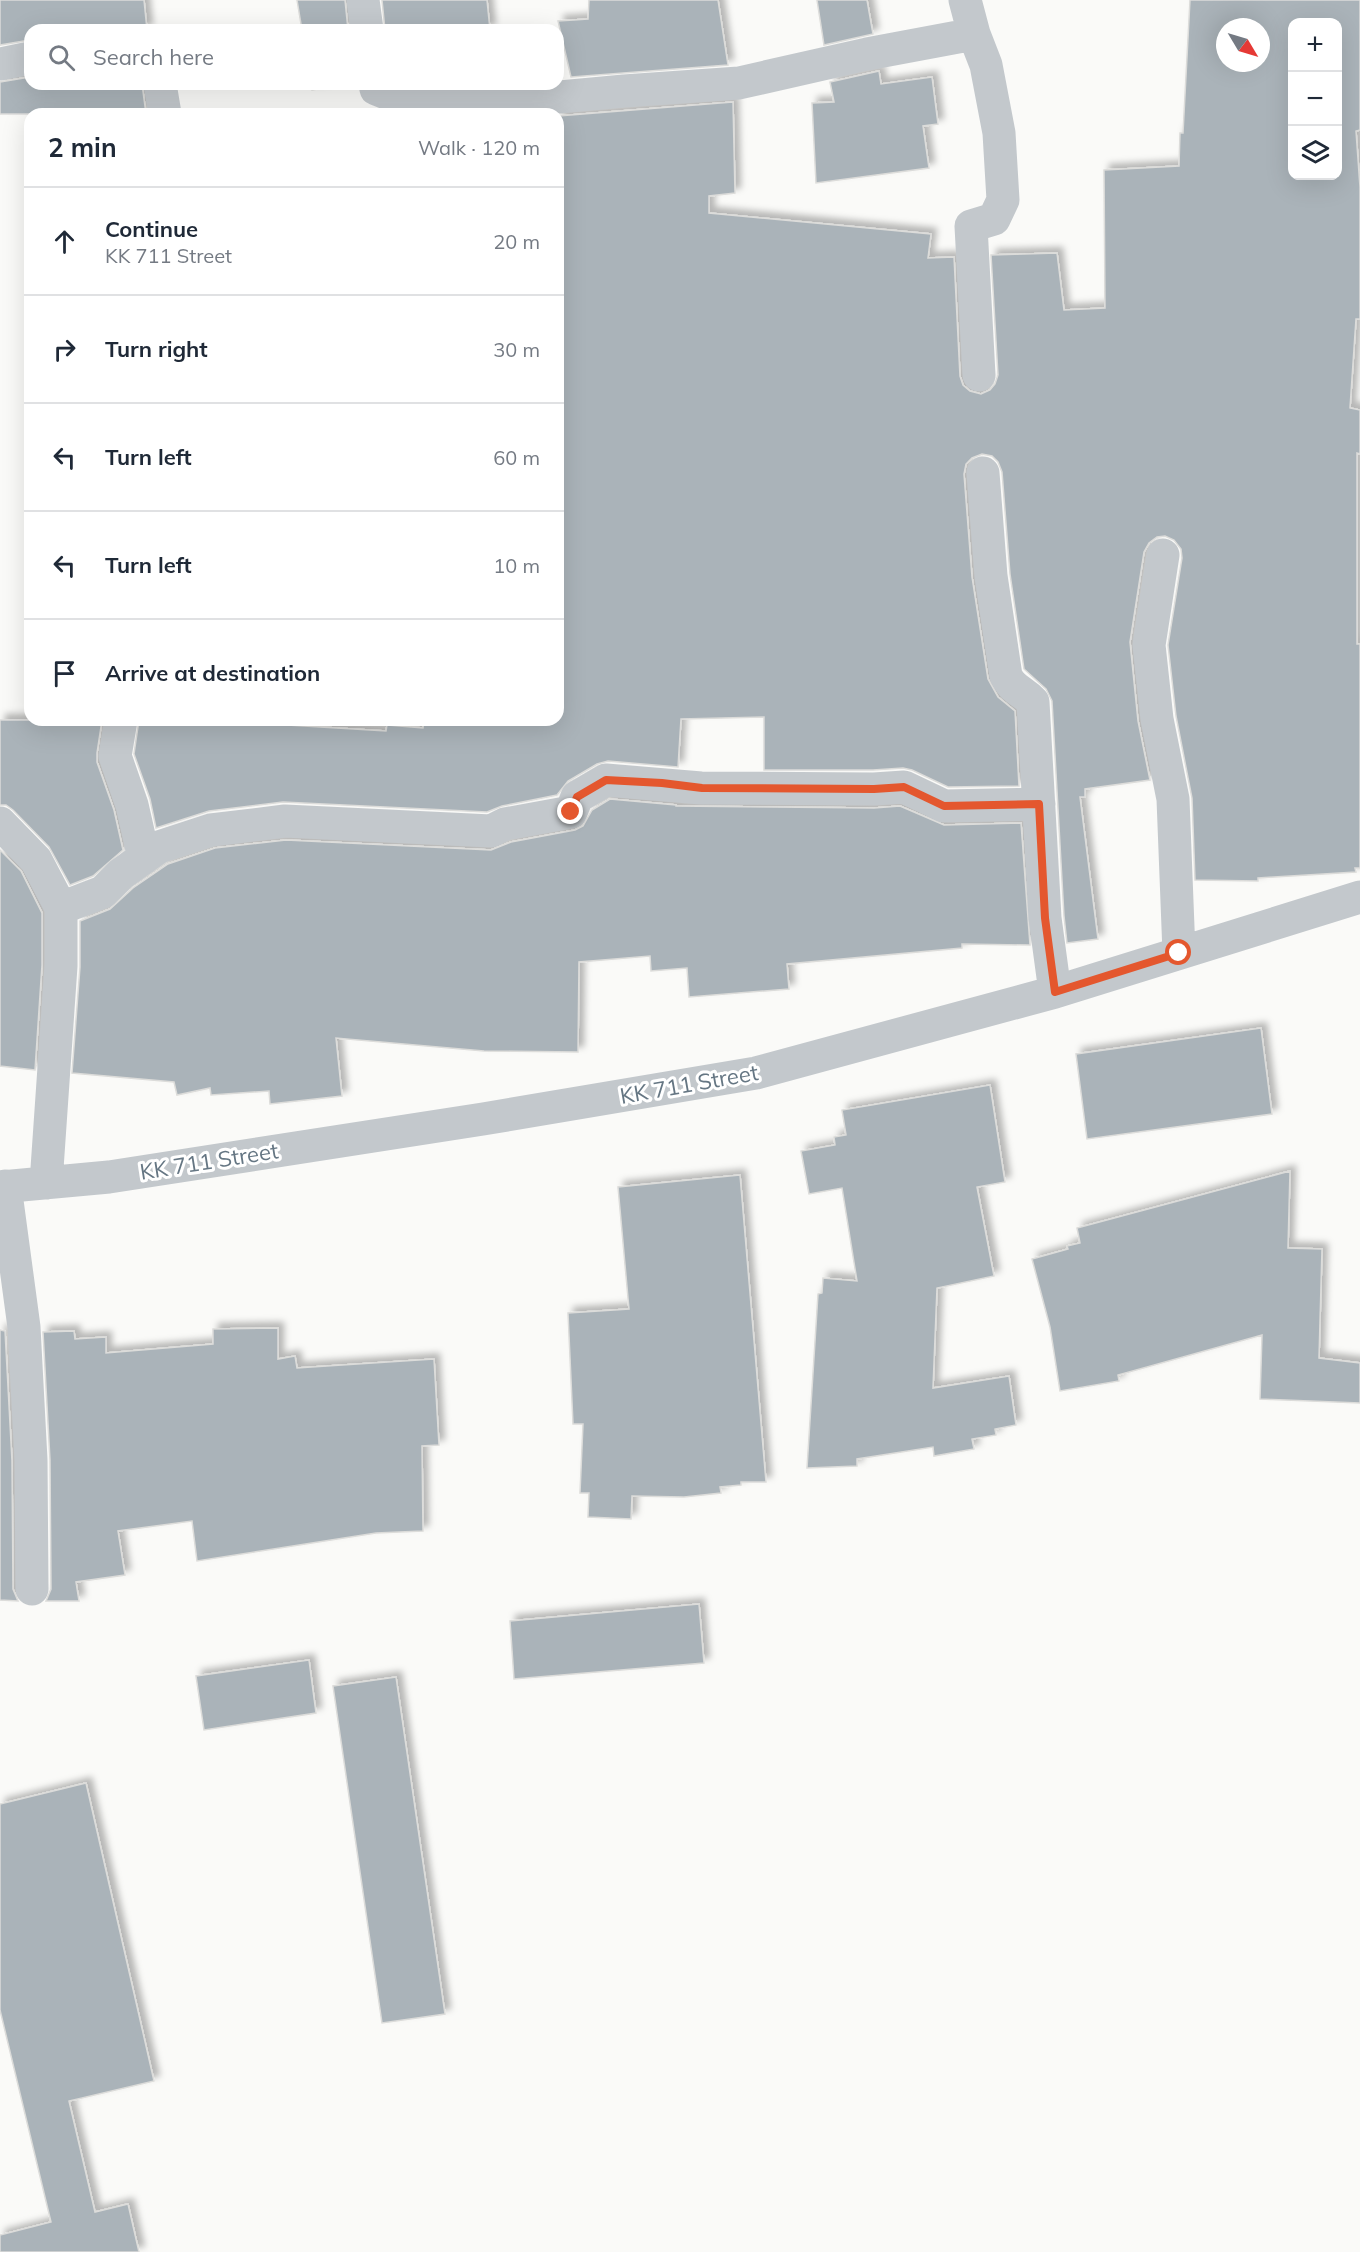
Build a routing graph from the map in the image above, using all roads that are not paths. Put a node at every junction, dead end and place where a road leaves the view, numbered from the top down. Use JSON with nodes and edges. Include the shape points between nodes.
{"nodes":[{"id":1,"x":363,"y":0,"type":"edge"},
{"id":2,"x":965,"y":0,"type":"edge"},
{"id":3,"x":366,"y":24,"type":"edge"},
{"id":4,"x":974,"y":34,"type":"junction"},
{"id":5,"x":24,"y":59,"type":"edge"},
{"id":6,"x":0,"y":64,"type":"edge"},
{"id":7,"x":161,"y":90,"type":"edge"},
{"id":8,"x":378,"y":90,"type":"edge"},
{"id":9,"x":164,"y":108,"type":"edge"},
{"id":10,"x":428,"y":108,"type":"edge"},
{"id":11,"x":438,"y":108,"type":"edge"},
{"id":12,"x":979,"y":375,"type":"dead end"},
{"id":13,"x":983,"y":474,"type":"dead end"},
{"id":14,"x":1163,"y":555,"type":"dead end"},
{"id":15,"x":120,"y":726,"type":"edge"},
{"id":16,"x":1039,"y":804,"type":"junction"},
{"id":17,"x":0,"y":823,"type":"edge"},
{"id":18,"x":144,"y":858,"type":"junction"},
{"id":19,"x":1360,"y":897,"type":"edge"},
{"id":20,"x":61,"y":908,"type":"junction"},
{"id":21,"x":1179,"y":953,"type":"junction"},
{"id":22,"x":1055,"y":992,"type":"junction"},
{"id":23,"x":46,"y":1182,"type":"junction"},
{"id":24,"x":2,"y":1187,"type":"edge"},
{"id":25,"x":32,"y":1588,"type":"dead end"}],
"edges":[{"from":1,"to":3,"type":"street"},
{"from":2,"to":4,"type":"street"},
{"from":4,"to":11,"type":"street","via":[[739,83],[484,104],[450,101]]},
{"from":4,"to":12,"type":"street","via":[[986,65],[999,133],[1003,200],[994,219],[971,226]]},
{"from":5,"to":6,"type":"street"},
{"from":7,"to":9,"type":"street"},
{"from":8,"to":10,"type":"street"},
{"from":13,"to":16,"type":"street","via":[[991,576],[1006,676],[1011,686],[1033,702]]},
{"from":14,"to":21,"type":"street","via":[[1149,645],[1157,719],[1173,799]]},
{"from":15,"to":18,"type":"street","via":[[115,756]]},
{"from":16,"to":18,"type":"street","via":[[944,806],[904,787],[702,788],[606,780],[577,797],[571,812],[506,824],[491,831],[285,821],[211,830],[159,847]]},
{"from":16,"to":22,"type":"street","via":[[1045,918]]},
{"from":17,"to":20,"type":"street","via":[[36,860]]},
{"from":18,"to":20,"type":"street","via":[[103,892]]},
{"from":19,"to":21,"type":"street","name":"KK 711 Street"},
{"from":20,"to":23,"type":"street"},
{"from":21,"to":22,"type":"street","name":"KK 711 Street"},
{"from":22,"to":23,"type":"street","name":"KK 711 Street","via":[[756,1073],[483,1119],[144,1171]]},
{"from":23,"to":24,"type":"street","name":"KK 711 Street"},
{"from":24,"to":25,"type":"street","via":[[24,1327]]}]}
